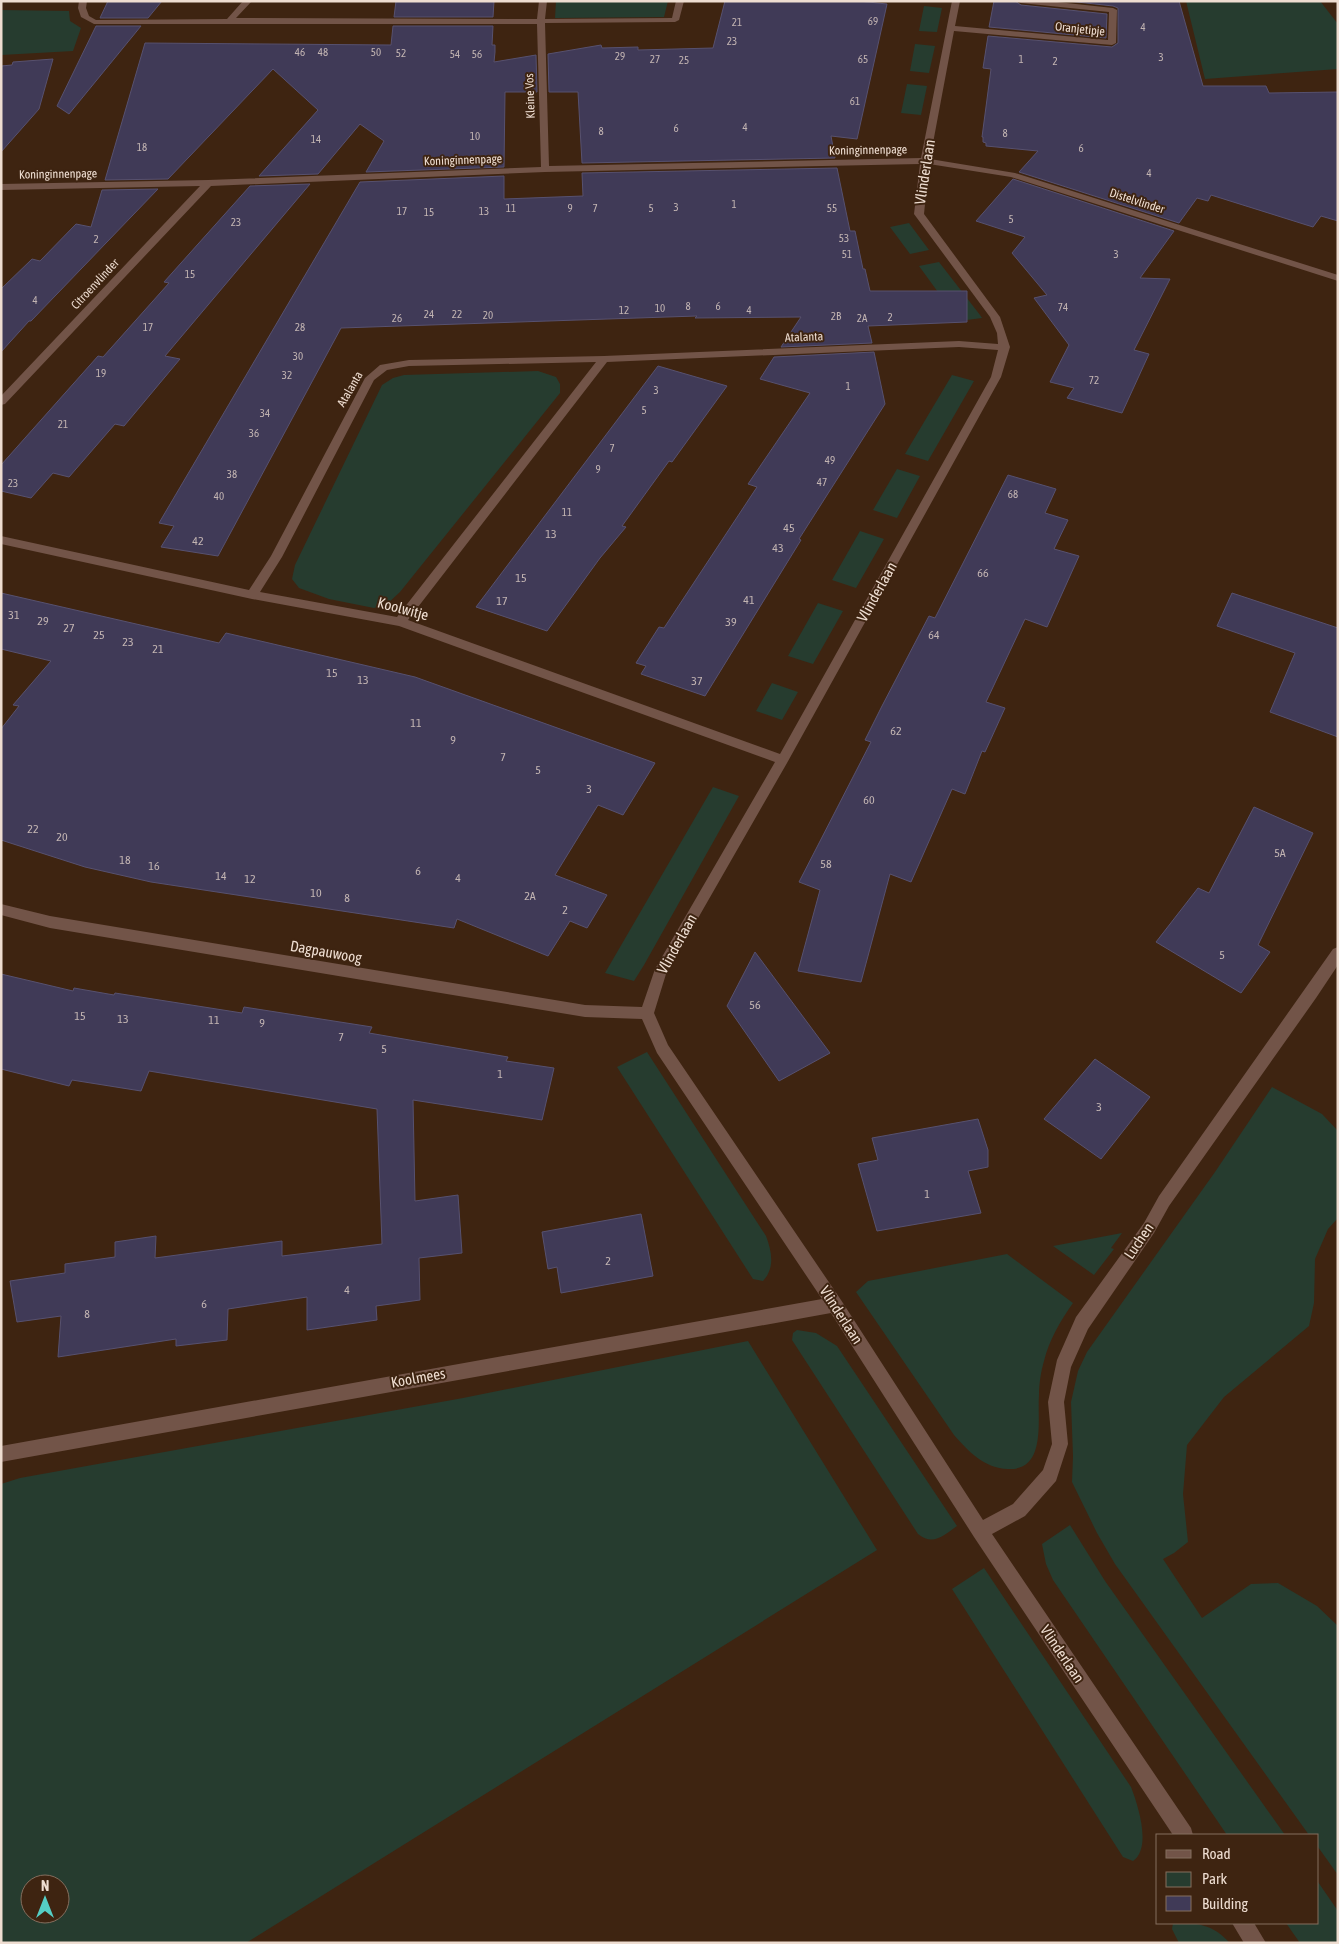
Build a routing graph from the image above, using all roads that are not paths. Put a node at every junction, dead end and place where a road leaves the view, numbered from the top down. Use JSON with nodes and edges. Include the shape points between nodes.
{"nodes":[{"id":1,"x":83,"y":1,"type":"edge"},
{"id":2,"x":248,"y":1,"type":"edge"},
{"id":3,"x":543,"y":1,"type":"edge"},
{"id":4,"x":680,"y":1,"type":"edge"},
{"id":5,"x":956,"y":1,"type":"edge"},
{"id":6,"x":1021,"y":1,"type":"edge"},
{"id":7,"x":230,"y":20,"type":"junction"},
{"id":8,"x":541,"y":22,"type":"junction"},
{"id":9,"x":951,"y":28,"type":"junction"},
{"id":10,"x":925,"y":161,"type":"junction"},
{"id":11,"x":545,"y":169,"type":"junction"},
{"id":12,"x":208,"y":183,"type":"junction"},
{"id":13,"x":1,"y":187,"type":"edge"},
{"id":14,"x":1338,"y":278,"type":"edge"},
{"id":15,"x":1005,"y":347,"type":"junction"},
{"id":16,"x":604,"y":359,"type":"junction"},
{"id":17,"x":1,"y":402,"type":"edge"},
{"id":18,"x":1,"y":540,"type":"edge"},
{"id":19,"x":252,"y":595,"type":"junction"},
{"id":20,"x":400,"y":622,"type":"junction"},
{"id":21,"x":783,"y":760,"type":"junction"},
{"id":22,"x":1,"y":909,"type":"edge"},
{"id":23,"x":1338,"y":952,"type":"edge"},
{"id":24,"x":647,"y":1014,"type":"junction"},
{"id":25,"x":835,"y":1305,"type":"junction"},
{"id":26,"x":1,"y":1454,"type":"edge"},
{"id":27,"x":980,"y":1531,"type":"junction"},
{"id":28,"x":1183,"y":1834,"type":"edge"},
{"id":29,"x":1243,"y":1924,"type":"edge"},
{"id":30,"x":1256,"y":1943,"type":"edge"}],
"edges":[{"from":1,"to":7,"type":"street","via":[[85,17],[94,22]]},
{"from":2,"to":7,"type":"street"},
{"from":3,"to":8,"type":"street","name":"Kleine Vos"},
{"from":4,"to":8,"type":"street","via":[[675,20]]},
{"from":5,"to":9,"type":"street","name":"Vlinderlaan"},
{"from":6,"to":9,"type":"street","name":"Oranjetipje","via":[[1114,10],[1112,43]]},
{"from":7,"to":8,"type":"street"},
{"from":8,"to":11,"type":"street","name":"Kleine Vos"},
{"from":9,"to":10,"type":"street","name":"Vlinderlaan"},
{"from":10,"to":11,"type":"street","name":"Koninginnenpage"},
{"from":10,"to":14,"type":"street","name":"Distelvlinder","via":[[1012,174]]},
{"from":10,"to":15,"type":"street","name":"Vlinderlaan","via":[[918,214],[995,317]]},
{"from":11,"to":12,"type":"street","name":"Koninginnenpage"},
{"from":12,"to":13,"type":"street","name":"Koninginnenpage"},
{"from":12,"to":17,"type":"street","name":"Citroenvlinder"},
{"from":15,"to":16,"type":"street","name":"Atalanta","via":[[959,344]]},
{"from":15,"to":21,"type":"street","name":"Vlinderlaan","via":[[996,377]]},
{"from":16,"to":19,"type":"street","name":"Atalanta","via":[[409,363],[384,367],[370,378],[276,557]]},
{"from":16,"to":20,"type":"street"},
{"from":18,"to":19,"type":"street","name":"Koolwitje"},
{"from":19,"to":20,"type":"street","name":"Koolwitje"},
{"from":20,"to":21,"type":"street","name":"Koolwitje"},
{"from":21,"to":24,"type":"street","name":"Vlinderlaan","via":[[660,973]]},
{"from":22,"to":24,"type":"street","name":"Dagpauwoog","via":[[50,922],[585,1012]]},
{"from":23,"to":27,"type":"street","name":"Luchen","via":[[1082,1323],[1062,1366],[1056,1402],[1060,1444],[1050,1475],[1019,1510]]},
{"from":24,"to":25,"type":"street","name":"Vlinderlaan","via":[[662,1049]]},
{"from":25,"to":26,"type":"street","name":"Koolmees"},
{"from":25,"to":27,"type":"street","name":"Vlinderlaan"},
{"from":27,"to":28,"type":"street","name":"Vlinderlaan"},
{"from":29,"to":30,"type":"street"}]}
